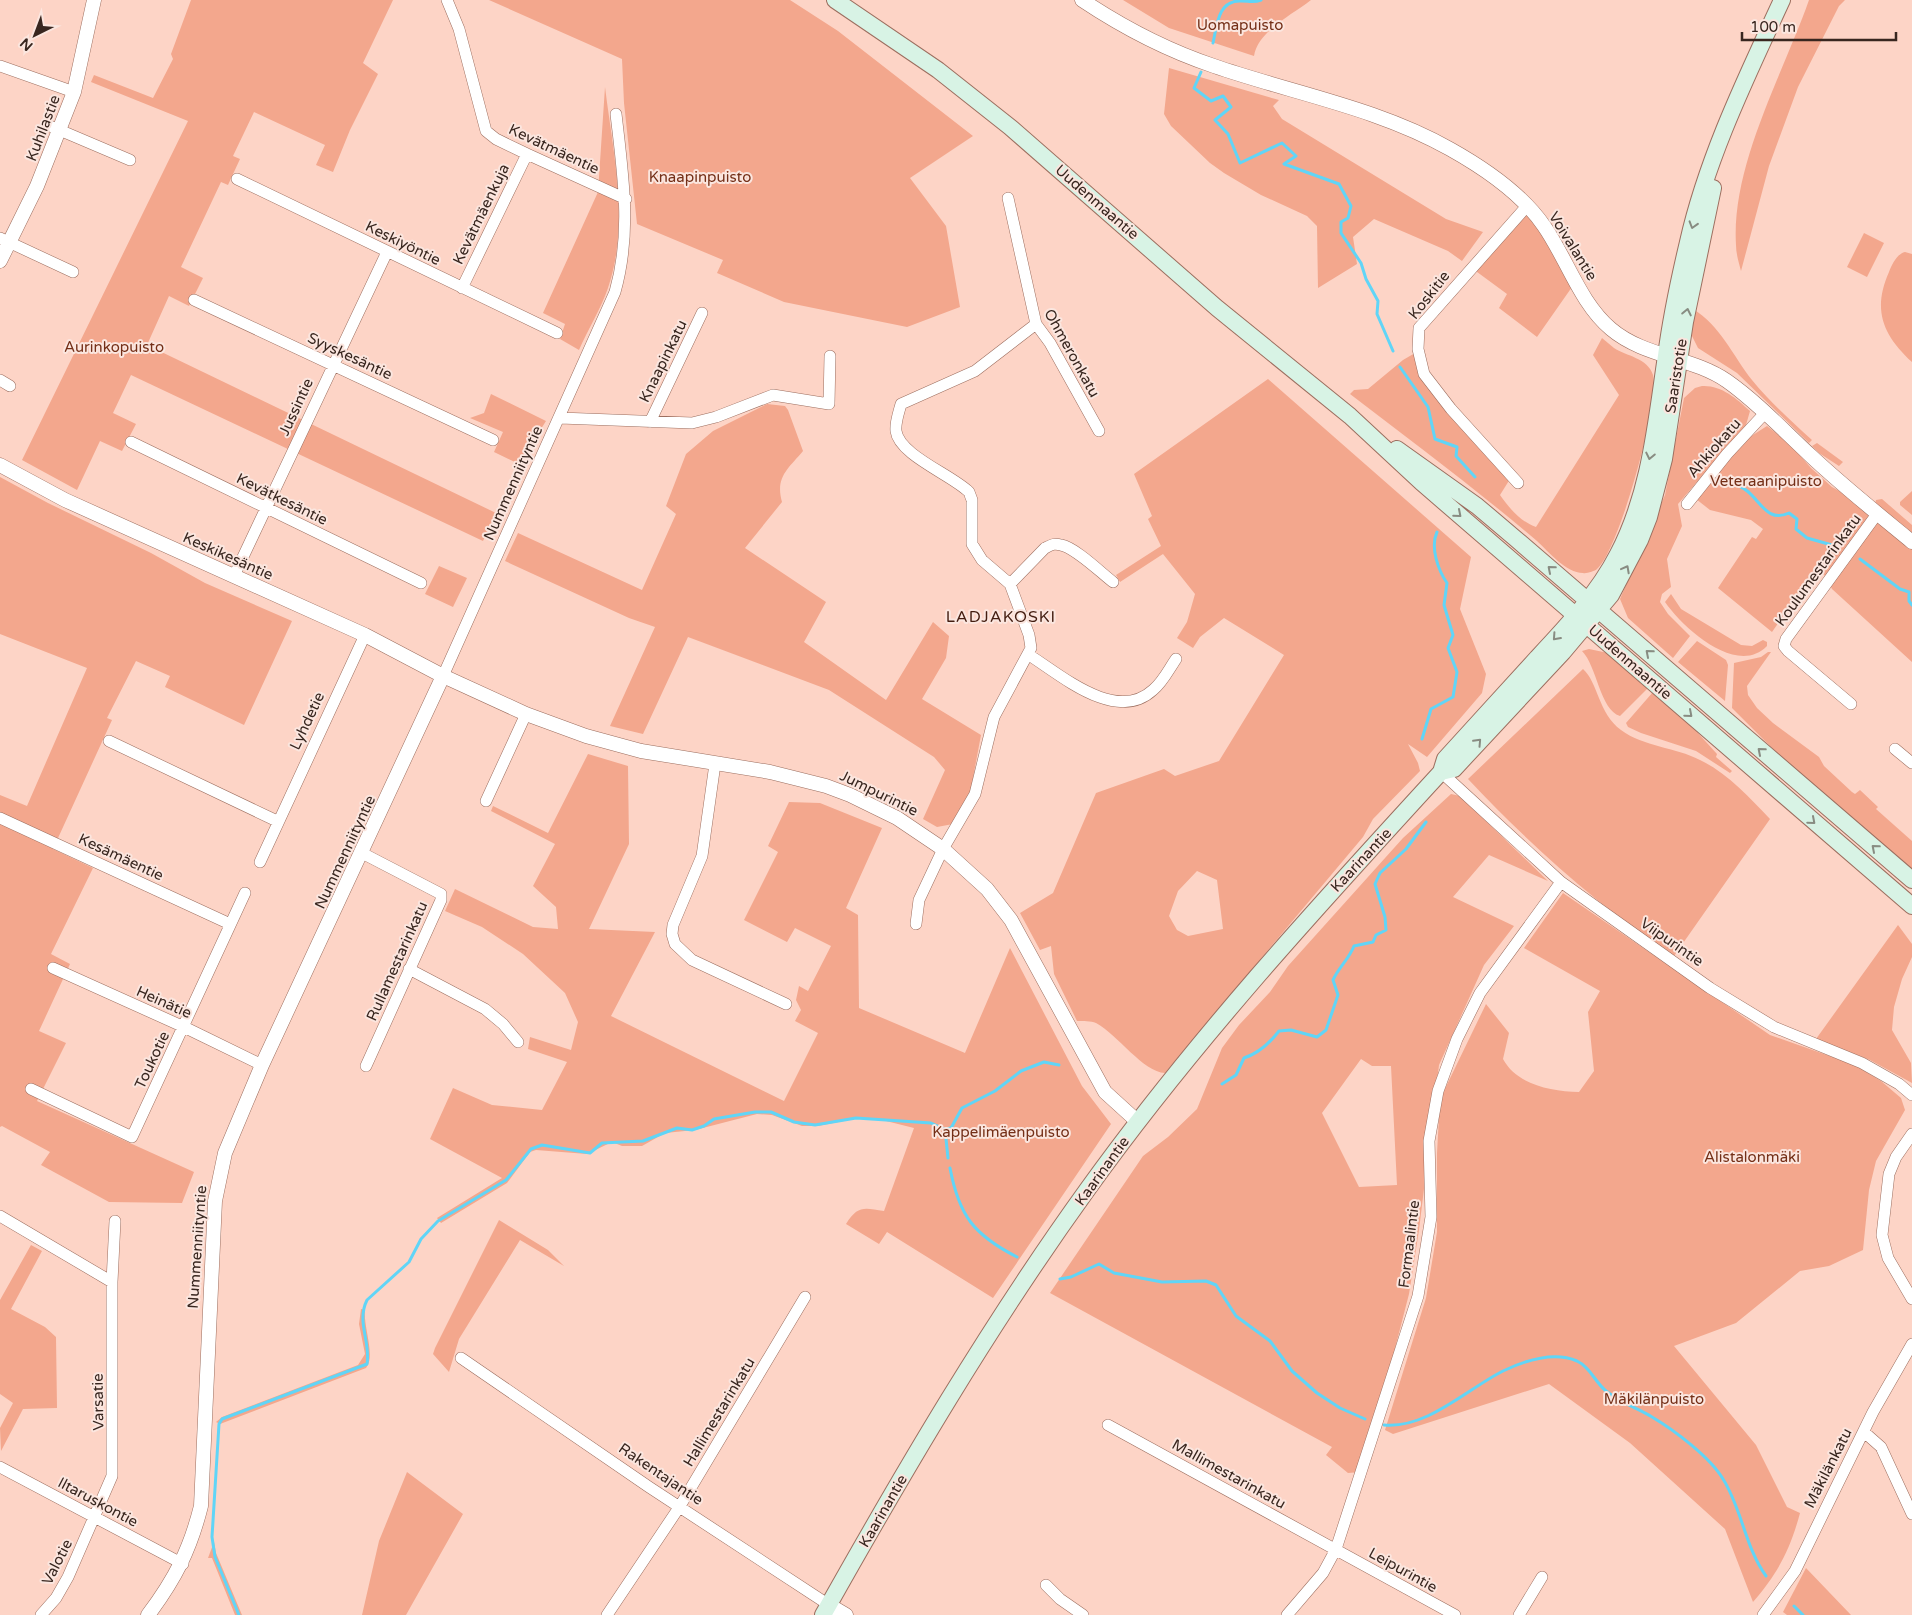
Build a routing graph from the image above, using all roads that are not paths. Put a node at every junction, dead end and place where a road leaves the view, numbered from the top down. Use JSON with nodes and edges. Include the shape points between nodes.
{"nodes":[{"id":1,"x":94,"y":0,"type":"edge"},
{"id":2,"x":447,"y":0,"type":"edge"},
{"id":3,"x":835,"y":0,"type":"edge"},
{"id":4,"x":1082,"y":0,"type":"edge"},
{"id":5,"x":1782,"y":0,"type":"edge"},
{"id":6,"x":0,"y":66,"type":"edge"},
{"id":7,"x":74,"y":92,"type":"junction"},
{"id":8,"x":616,"y":114,"type":"dead end"},
{"id":9,"x":55,"y":128,"type":"junction"},
{"id":10,"x":527,"y":154,"type":"junction"},
{"id":11,"x":130,"y":160,"type":"dead end"},
{"id":12,"x":237,"y":179,"type":"dead end"},
{"id":13,"x":1008,"y":198,"type":"dead end"},
{"id":14,"x":626,"y":199,"type":"junction"},
{"id":15,"x":1527,"y":206,"type":"junction"},
{"id":16,"x":5,"y":241,"type":"edge"},
{"id":17,"x":387,"y":252,"type":"junction"},
{"id":18,"x":0,"y":261,"type":"edge"},
{"id":19,"x":73,"y":272,"type":"dead end"},
{"id":20,"x":462,"y":288,"type":"junction"},
{"id":21,"x":194,"y":300,"type":"dead end"},
{"id":22,"x":702,"y":313,"type":"dead end"},
{"id":23,"x":1036,"y":324,"type":"junction"},
{"id":24,"x":557,"y":333,"type":"dead end"},
{"id":25,"x":830,"y":356,"type":"dead end"},
{"id":26,"x":1672,"y":358,"type":"junction"},
{"id":27,"x":333,"y":364,"type":"junction"},
{"id":28,"x":1765,"y":413,"type":"junction"},
{"id":29,"x":1350,"y":416,"type":"junction"},
{"id":30,"x":560,"y":418,"type":"junction"},
{"id":31,"x":650,"y":422,"type":"junction"},
{"id":32,"x":1099,"y":431,"type":"dead end"},
{"id":33,"x":493,"y":440,"type":"dead end"},
{"id":34,"x":131,"y":442,"type":"dead end"},
{"id":35,"x":0,"y":465,"type":"edge"},
{"id":36,"x":1518,"y":483,"type":"dead end"},
{"id":37,"x":1687,"y":504,"type":"dead end"},
{"id":38,"x":266,"y":508,"type":"junction"},
{"id":39,"x":1877,"y":514,"type":"junction"},
{"id":40,"x":1912,"y":542,"type":"edge"},
{"id":41,"x":234,"y":576,"type":"junction"},
{"id":42,"x":1113,"y":582,"type":"dead end"},
{"id":43,"x":421,"y":583,"type":"dead end"},
{"id":44,"x":1010,"y":584,"type":"junction"},
{"id":45,"x":1593,"y":605,"type":"junction"},
{"id":46,"x":1581,"y":620,"type":"junction"},
{"id":47,"x":365,"y":635,"type":"junction"},
{"id":48,"x":1029,"y":654,"type":"junction"},
{"id":49,"x":1176,"y":659,"type":"dead end"},
{"id":50,"x":443,"y":676,"type":"junction"},
{"id":51,"x":1850,"y":704,"type":"dead end"},
{"id":52,"x":526,"y":714,"type":"junction"},
{"id":53,"x":109,"y":742,"type":"dead end"},
{"id":54,"x":1895,"y":749,"type":"dead end"},
{"id":55,"x":1912,"y":763,"type":"edge"},
{"id":56,"x":715,"y":764,"type":"junction"},
{"id":57,"x":1441,"y":772,"type":"junction"},
{"id":58,"x":486,"y":801,"type":"dead end"},
{"id":59,"x":0,"y":818,"type":"edge"},
{"id":60,"x":277,"y":821,"type":"junction"},
{"id":61,"x":362,"y":853,"type":"junction"},
{"id":62,"x":940,"y":854,"type":"junction"},
{"id":63,"x":260,"y":862,"type":"dead end"},
{"id":64,"x":1912,"y":880,"type":"edge"},
{"id":65,"x":1561,"y":882,"type":"junction"},
{"id":66,"x":245,"y":894,"type":"dead end"},
{"id":67,"x":1912,"y":906,"type":"edge"},
{"id":68,"x":230,"y":924,"type":"junction"},
{"id":69,"x":916,"y":924,"type":"dead end"},
{"id":70,"x":52,"y":968,"type":"dead end"},
{"id":71,"x":409,"y":969,"type":"junction"},
{"id":72,"x":786,"y":1004,"type":"dead end"},
{"id":73,"x":184,"y":1027,"type":"junction"},
{"id":74,"x":518,"y":1042,"type":"dead end"},
{"id":75,"x":262,"y":1065,"type":"junction"},
{"id":76,"x":366,"y":1066,"type":"dead end"},
{"id":77,"x":31,"y":1089,"type":"dead end"},
{"id":78,"x":1912,"y":1095,"type":"edge"},
{"id":79,"x":1138,"y":1122,"type":"junction"},
{"id":80,"x":1912,"y":1134,"type":"edge"},
{"id":81,"x":0,"y":1216,"type":"edge"},
{"id":82,"x":115,"y":1221,"type":"dead end"},
{"id":83,"x":112,"y":1282,"type":"junction"},
{"id":84,"x":805,"y":1298,"type":"dead end"},
{"id":85,"x":1912,"y":1299,"type":"edge"},
{"id":86,"x":1912,"y":1344,"type":"edge"},
{"id":87,"x":461,"y":1358,"type":"dead end"},
{"id":88,"x":1108,"y":1425,"type":"dead end"},
{"id":89,"x":1864,"y":1432,"type":"junction"},
{"id":90,"x":0,"y":1467,"type":"edge"},
{"id":91,"x":680,"y":1506,"type":"junction"},
{"id":92,"x":1912,"y":1514,"type":"edge"},
{"id":93,"x":95,"y":1518,"type":"junction"},
{"id":94,"x":1336,"y":1549,"type":"junction"},
{"id":95,"x":182,"y":1564,"type":"junction"},
{"id":96,"x":1542,"y":1577,"type":"dead end"},
{"id":97,"x":1046,"y":1585,"type":"dead end"},
{"id":98,"x":826,"y":1610,"type":"edge"},
{"id":99,"x":41,"y":1615,"type":"edge"},
{"id":100,"x":148,"y":1615,"type":"edge"},
{"id":101,"x":607,"y":1615,"type":"edge"},
{"id":102,"x":846,"y":1615,"type":"edge"},
{"id":103,"x":1084,"y":1615,"type":"edge"},
{"id":104,"x":1287,"y":1615,"type":"edge"},
{"id":105,"x":1455,"y":1615,"type":"edge"},
{"id":106,"x":1519,"y":1615,"type":"edge"},
{"id":107,"x":1763,"y":1615,"type":"edge"}],
"edges":[{"from":1,"to":7,"type":"street","name":"Kuhilastie"},
{"from":2,"to":10,"type":"street","name":"Kevätmäentie","via":[[459,29],[486,131]]},
{"from":3,"to":29,"type":"main road","name":"Uudenmaantie","via":[[938,70],[1010,127],[1217,308]]},
{"from":4,"to":15,"type":"street","name":"Voivalantie","via":[[1127,29],[1180,54],[1424,135],[1478,167]]},
{"from":5,"to":26,"type":"main road","name":"Saaristotie","via":[[1732,113],[1705,184],[1688,240]]},
{"from":6,"to":7,"type":"street"},
{"from":7,"to":9,"type":"street","name":"Kuhilastie"},
{"from":8,"to":14,"type":"street","name":"Nummenniityntie"},
{"from":9,"to":11,"type":"street"},
{"from":9,"to":16,"type":"street","name":"Kuhilastie","via":[[37,186]]},
{"from":10,"to":14,"type":"street","name":"Kevätmäentie"},
{"from":10,"to":20,"type":"street","name":"Kevätmäenkuja"},
{"from":12,"to":17,"type":"street","name":"Keskiyöntie"},
{"from":13,"to":23,"type":"street","name":"Ohmeronkatu"},
{"from":14,"to":30,"type":"street","name":"Nummenniityntie","via":[[623,259],[615,292]]},
{"from":15,"to":26,"type":"street","name":"Voivalantie","via":[[1543,224],[1602,320],[1627,340]]},
{"from":15,"to":36,"type":"street","name":"Koskitie","via":[[1419,328],[1418,349],[1424,374]]},
{"from":16,"to":18,"type":"street","name":"Kuhilastie"},
{"from":16,"to":19,"type":"street"},
{"from":17,"to":20,"type":"street","name":"Keskiyöntie"},
{"from":17,"to":27,"type":"street","name":"Jussintie"},
{"from":20,"to":24,"type":"street","name":"Keskiyöntie"},
{"from":21,"to":27,"type":"street","name":"Syyskesäntie"},
{"from":22,"to":31,"type":"street","name":"Knaapinkatu"},
{"from":23,"to":32,"type":"street","name":"Ohmeronkatu"},
{"from":23,"to":44,"type":"street","via":[[975,371],[901,404],[896,431],[903,445],[969,492],[975,552]]},
{"from":25,"to":31,"type":"street","via":[[829,404],[773,395],[703,421]]},
{"from":26,"to":28,"type":"street","name":"Voivalantie","via":[[1717,374]]},
{"from":26,"to":45,"type":"main road","name":"Saaristotie","via":[[1664,459],[1649,518],[1611,595]]},
{"from":27,"to":33,"type":"street","name":"Syyskesäntie"},
{"from":27,"to":38,"type":"street","name":"Jussintie"},
{"from":28,"to":37,"type":"street","name":"Ahkiokatu"},
{"from":28,"to":39,"type":"street","name":"Voivalantie"},
{"from":45,"to":29,"type":"main road","name":"Uudenmaantie","one_way":true,"via":[[1477,506]]},
{"from":29,"to":46,"type":"main road","name":"Uudenmaantie","one_way":true},
{"from":30,"to":31,"type":"street"},
{"from":30,"to":50,"type":"street","name":"Nummenniityntie"},
{"from":34,"to":38,"type":"street","name":"Kevätkesäntie"},
{"from":35,"to":41,"type":"street","name":"Keskikesäntie","via":[[65,500]]},
{"from":38,"to":41,"type":"street","name":"Jussintie"},
{"from":38,"to":43,"type":"street","name":"Kevätkesäntie"},
{"from":39,"to":40,"type":"street","name":"Voivalantie"},
{"from":39,"to":51,"type":"street","name":"Koulumestarinkatu","via":[[1784,646]]},
{"from":41,"to":47,"type":"street","name":"Keskikesäntie"},
{"from":42,"to":44,"type":"street","via":[[1070,549],[1053,544],[1045,548]]},
{"from":44,"to":48,"type":"street","via":[[1029,634]]},
{"from":45,"to":46,"type":"main road","name":"Saaristotie"},
{"from":64,"to":45,"type":"main road","name":"Uudenmaantie","one_way":true},
{"from":46,"to":57,"type":"main road","name":"Kaarinantie","via":[[1454,769]]},
{"from":46,"to":67,"type":"main road","name":"Uudenmaantie","one_way":true},
{"from":47,"to":50,"type":"street","name":"Keskikesäntie"},
{"from":47,"to":60,"type":"street","name":"Lyhdetie"},
{"from":48,"to":49,"type":"street","via":[[1088,693],[1118,702],[1146,696],[1160,683]]},
{"from":48,"to":62,"type":"street","via":[[994,717],[975,794]]},
{"from":50,"to":52,"type":"street","name":"Jumpurintie"},
{"from":50,"to":61,"type":"street","name":"Nummenniityntie"},
{"from":52,"to":56,"type":"street","name":"Jumpurintie","via":[[614,744]]},
{"from":52,"to":58,"type":"street"},
{"from":53,"to":60,"type":"street"},
{"from":54,"to":55,"type":"street"},
{"from":56,"to":62,"type":"street","name":"Jumpurintie","via":[[797,778],[850,795],[897,818]]},
{"from":56,"to":72,"type":"street","via":[[702,856],[675,916],[672,934],[681,952],[692,960]]},
{"from":57,"to":65,"type":"street","name":"Viipurintie"},
{"from":57,"to":79,"type":"main road","name":"Kaarinantie","via":[[1300,926]]},
{"from":59,"to":68,"type":"street","name":"Kesämäentie"},
{"from":60,"to":63,"type":"street","name":"Lyhdetie"},
{"from":61,"to":71,"type":"street","name":"Rullamestarinkatu","via":[[441,894]]},
{"from":61,"to":75,"type":"street","name":"Nummenniityntie"},
{"from":62,"to":69,"type":"street","via":[[919,900]]},
{"from":62,"to":79,"type":"street","name":"Jumpurintie","via":[[987,890],[1011,920],[1105,1092]]},
{"from":65,"to":78,"type":"street","name":"Viipurintie","via":[[1710,988],[1774,1027],[1862,1064]]},
{"from":65,"to":94,"type":"street","name":"Formaalintie","via":[[1480,993],[1457,1039],[1438,1091],[1429,1142],[1431,1217],[1418,1296]]},
{"from":66,"to":68,"type":"street","name":"Toukotie"},
{"from":68,"to":73,"type":"street","name":"Toukotie"},
{"from":70,"to":73,"type":"street","name":"Heinätie"},
{"from":71,"to":74,"type":"street","via":[[485,1009]]},
{"from":71,"to":76,"type":"street","name":"Rullamestarinkatu"},
{"from":73,"to":75,"type":"street","name":"Heinätie"},
{"from":73,"to":77,"type":"street","name":"Toukotie","via":[[132,1137]]},
{"from":75,"to":95,"type":"street","name":"Nummenniityntie","via":[[218,1177],[212,1238],[201,1506]]},
{"from":79,"to":98,"type":"main road","name":"Kaarinantie","via":[[974,1357]]},
{"from":80,"to":85,"type":"street","via":[[1889,1174],[1882,1235],[1888,1258]]},
{"from":81,"to":83,"type":"street"},
{"from":82,"to":83,"type":"street","name":"Varsatie"},
{"from":83,"to":93,"type":"street","name":"Varsatie","via":[[114,1468]]},
{"from":84,"to":91,"type":"street","name":"Hallimestarinkatu"},
{"from":86,"to":89,"type":"street","name":"Mäkilänkatu"},
{"from":87,"to":91,"type":"street","name":"Rakentajantie"},
{"from":88,"to":94,"type":"street","name":"Mallimestarinkatu"},
{"from":89,"to":92,"type":"street","via":[[1881,1447]]},
{"from":89,"to":107,"type":"street","name":"Mäkilänkatu","via":[[1795,1571]]},
{"from":90,"to":93,"type":"street","name":"Iltaruskontie"},
{"from":91,"to":98,"type":"street","name":"Rakentajantie"},
{"from":91,"to":101,"type":"street","name":"Hallimestarinkatu"},
{"from":93,"to":95,"type":"street","name":"Iltaruskontie"},
{"from":93,"to":99,"type":"street","name":"Valotie","via":[[62,1587]]},
{"from":94,"to":104,"type":"street","name":"Formaalintie","via":[[1323,1573]]},
{"from":94,"to":105,"type":"street","name":"Leipurintie"},
{"from":95,"to":100,"type":"street","name":"Nummenniityntie"},
{"from":96,"to":106,"type":"street"},
{"from":97,"to":103,"type":"street"},
{"from":98,"to":102,"type":"street","name":"Rakentajantie"}]}
